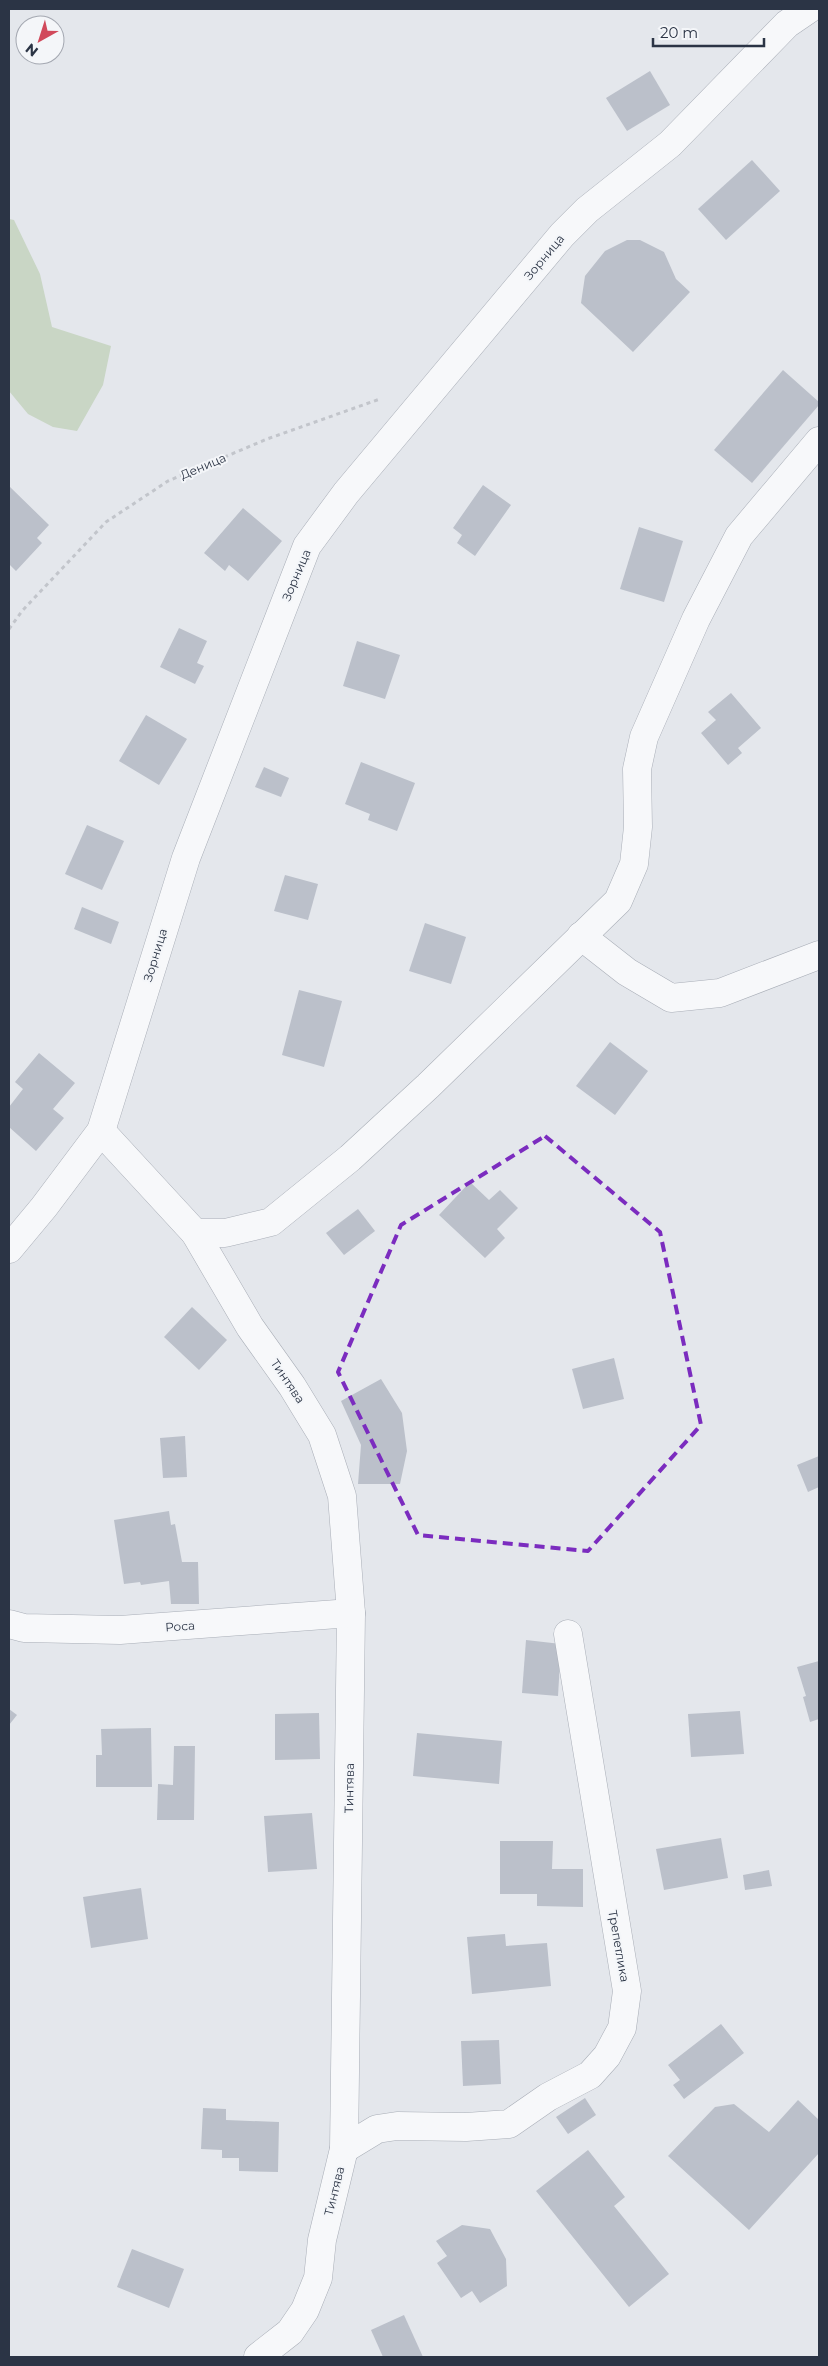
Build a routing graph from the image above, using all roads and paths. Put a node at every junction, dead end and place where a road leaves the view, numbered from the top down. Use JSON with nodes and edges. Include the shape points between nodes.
{"nodes":[{"id":1,"x":809,"y":9,"type":"edge"},
{"id":2,"x":387,"y":396,"type":"dead end"},
{"id":3,"x":819,"y":441,"type":"edge"},
{"id":4,"x":9,"y":629,"type":"edge"},
{"id":5,"x":581,"y":936,"type":"junction"},
{"id":6,"x":819,"y":955,"type":"edge"},
{"id":7,"x":101,"y":1131,"type":"junction"},
{"id":8,"x":195,"y":1233,"type":"junction"},
{"id":9,"x":9,"y":1250,"type":"edge"},
{"id":10,"x":351,"y":1613,"type":"junction"},
{"id":11,"x":9,"y":1624,"type":"edge"},
{"id":12,"x":568,"y":1634,"type":"dead end"},
{"id":13,"x":344,"y":2148,"type":"junction"},
{"id":14,"x":258,"y":2357,"type":"edge"}],
"edges":[{"from":1,"to":7,"type":"street","name":"Зорница","via":[[787,24],[670,144],[587,210],[562,235],[346,493],[307,546],[186,858]]},
{"from":2,"to":4,"type":"path","name":"Деница","via":[[267,439],[168,481],[106,522]]},
{"from":3,"to":5,"type":"street","via":[[738,536],[696,619],[644,737],[637,769],[638,827],[634,864],[618,901]]},
{"from":5,"to":6,"type":"street","via":[[627,972],[671,998],[720,993]]},
{"from":5,"to":8,"type":"street","via":[[350,1158],[271,1222],[224,1233]]},
{"from":7,"to":8,"type":"street","name":"Тинтява"},
{"from":7,"to":9,"type":"street","name":"Зорница"},
{"from":8,"to":10,"type":"street","name":"Тинтява","via":[[250,1327],[322,1435],[342,1496]]},
{"from":10,"to":11,"type":"street","name":"Роса","via":[[120,1630],[24,1628]]},
{"from":10,"to":13,"type":"street","name":"Тинтява"},
{"from":12,"to":13,"type":"street","name":"Трепетлика","via":[[627,1991],[622,2028],[607,2056],[590,2075],[548,2097],[509,2124],[397,2126],[377,2129]]},
{"from":13,"to":14,"type":"street","name":"Тинтява","via":[[322,2240],[318,2278],[305,2310],[290,2332]]}]}
